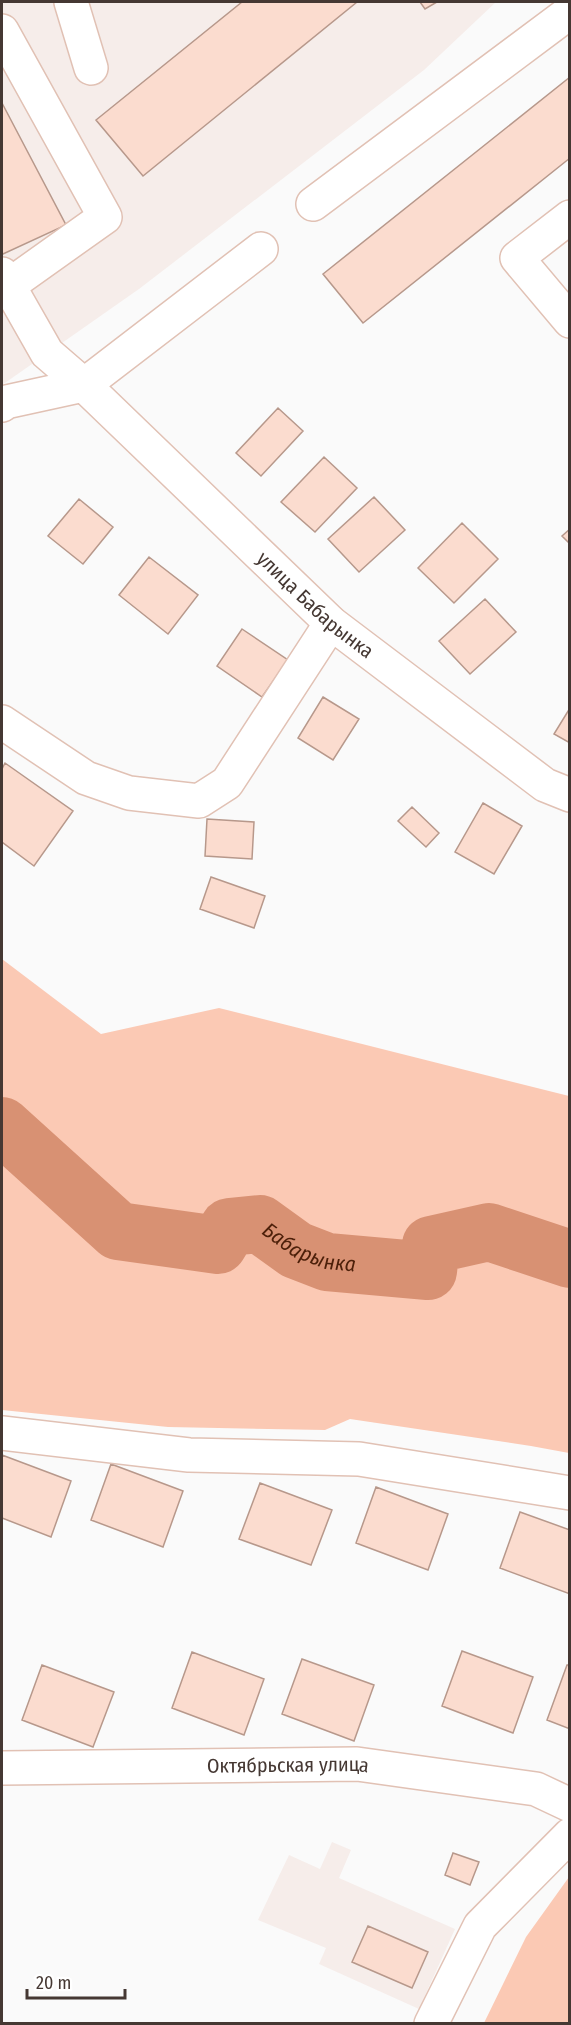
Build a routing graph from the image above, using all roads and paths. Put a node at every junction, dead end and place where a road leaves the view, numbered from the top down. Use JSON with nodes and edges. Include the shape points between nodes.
{"nodes":[{"id":1,"x":71,"y":2,"type":"edge"},
{"id":2,"x":570,"y":12,"type":"edge"},
{"id":3,"x":2,"y":31,"type":"edge"},
{"id":4,"x":91,"y":68,"type":"dead end"},
{"id":5,"x":313,"y":204,"type":"dead end"},
{"id":6,"x":570,"y":217,"type":"edge"},
{"id":7,"x":261,"y":249,"type":"dead end"},
{"id":8,"x":5,"y":280,"type":"edge"},
{"id":9,"x":570,"y":321,"type":"edge"},
{"id":10,"x":84,"y":385,"type":"junction"},
{"id":11,"x":2,"y":405,"type":"edge"},
{"id":12,"x":331,"y":623,"type":"junction"},
{"id":13,"x":2,"y":722,"type":"edge"},
{"id":14,"x":570,"y":795,"type":"edge"},
{"id":15,"x":2,"y":1433,"type":"edge"},
{"id":16,"x":570,"y":1493,"type":"edge"},
{"id":17,"x":2,"y":1768,"type":"edge"},
{"id":18,"x":570,"y":1804,"type":"edge"},
{"id":19,"x":570,"y":1835,"type":"edge"},
{"id":20,"x":431,"y":2024,"type":"edge"}],
"edges":[{"from":1,"to":4,"type":"street"},
{"from":2,"to":5,"type":"street"},
{"from":3,"to":8,"type":"street","via":[[105,217]]},
{"from":6,"to":9,"type":"street","via":[[518,258]]},
{"from":7,"to":10,"type":"street"},
{"from":8,"to":10,"type":"street","name":"улица Бабарынка","via":[[47,353]]},
{"from":10,"to":11,"type":"street"},
{"from":10,"to":12,"type":"street","name":"улица Бабарынка"},
{"from":12,"to":13,"type":"street","via":[[227,783],[199,801],[129,793],[86,778]]},
{"from":12,"to":14,"type":"street","name":"улица Бабарынка","via":[[545,785]]},
{"from":15,"to":16,"type":"street","via":[[189,1455],[359,1459]]},
{"from":17,"to":18,"type":"street","name":"Октябрьская улица","via":[[357,1764],[536,1789]]},
{"from":19,"to":20,"type":"street","via":[[480,1926]]}]}
